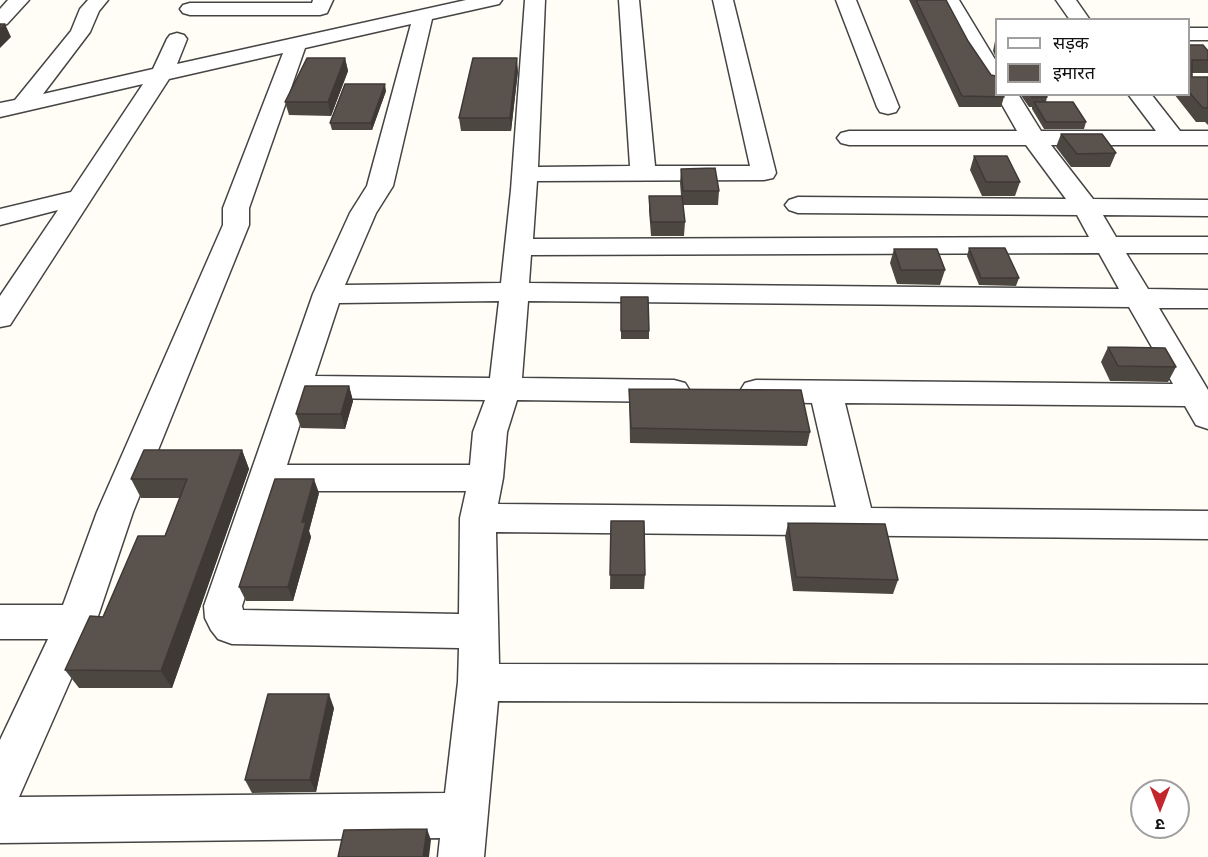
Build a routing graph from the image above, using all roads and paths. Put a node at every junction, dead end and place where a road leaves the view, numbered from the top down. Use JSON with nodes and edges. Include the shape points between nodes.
{"nodes":[{"id":1,"x":19,"y":0,"type":"edge"},
{"id":2,"x":98,"y":0,"type":"edge"},
{"id":3,"x":323,"y":0,"type":"edge"},
{"id":4,"x":492,"y":0,"type":"edge"},
{"id":5,"x":535,"y":0,"type":"edge"},
{"id":6,"x":629,"y":0,"type":"edge"},
{"id":7,"x":723,"y":0,"type":"edge"},
{"id":8,"x":846,"y":0,"type":"edge"},
{"id":9,"x":949,"y":0,"type":"edge"},
{"id":10,"x":1066,"y":0,"type":"edge"},
{"id":11,"x":256,"y":4,"type":"edge"},
{"id":12,"x":190,"y":9,"type":"dead end"},
{"id":13,"x":423,"y":15,"type":"junction"},
{"id":14,"x":1079,"y":18,"type":"edge"},
{"id":15,"x":0,"y":20,"type":"edge"},
{"id":16,"x":1190,"y":34,"type":"edge"},
{"id":17,"x":1208,"y":34,"type":"edge"},
{"id":18,"x":177,"y":39,"type":"dead end"},
{"id":19,"x":297,"y":42,"type":"junction"},
{"id":20,"x":162,"y":73,"type":"junction"},
{"id":21,"x":995,"y":76,"type":"edge"},
{"id":22,"x":1008,"y":96,"type":"edge"},
{"id":23,"x":1141,"y":96,"type":"edge"},
{"id":24,"x":23,"y":105,"type":"junction"},
{"id":25,"x":888,"y":107,"type":"dead end"},
{"id":26,"x":0,"y":110,"type":"edge"},
{"id":27,"x":849,"y":138,"type":"dead end"},
{"id":28,"x":1173,"y":138,"type":"junction"},
{"id":29,"x":1208,"y":138,"type":"edge"},
{"id":30,"x":1034,"y":139,"type":"junction"},
{"id":31,"x":643,"y":173,"type":"junction"},
{"id":32,"x":525,"y":174,"type":"junction"},
{"id":33,"x":81,"y":197,"type":"junction"},
{"id":34,"x":798,"y":205,"type":"dead end"},
{"id":35,"x":1085,"y":207,"type":"junction"},
{"id":36,"x":1208,"y":208,"type":"edge"},
{"id":37,"x":0,"y":217,"type":"edge"},
{"id":38,"x":1108,"y":245,"type":"junction"},
{"id":39,"x":1208,"y":245,"type":"edge"},
{"id":40,"x":519,"y":247,"type":"junction"},
{"id":41,"x":514,"y":292,"type":"junction"},
{"id":42,"x":327,"y":294,"type":"junction"},
{"id":43,"x":1139,"y":299,"type":"junction"},
{"id":44,"x":1208,"y":299,"type":"edge"},
{"id":45,"x":0,"y":318,"type":"edge"},
{"id":46,"x":296,"y":387,"type":"junction"},
{"id":47,"x":505,"y":389,"type":"junction"},
{"id":48,"x":826,"y":392,"type":"junction"},
{"id":49,"x":1203,"y":406,"type":"edge"},
{"id":50,"x":265,"y":478,"type":"junction"},
{"id":51,"x":486,"y":478,"type":"junction"},
{"id":52,"x":478,"y":518,"type":"junction"},
{"id":53,"x":857,"y":522,"type":"junction"},
{"id":54,"x":1208,"y":525,"type":"edge"},
{"id":55,"x":0,"y":622,"type":"edge"},
{"id":56,"x":76,"y":622,"type":"junction"},
{"id":57,"x":479,"y":631,"type":"junction"},
{"id":58,"x":479,"y":682,"type":"junction"},
{"id":59,"x":1208,"y":684,"type":"edge"},
{"id":60,"x":0,"y":789,"type":"edge"},
{"id":61,"x":0,"y":820,"type":"edge"},
{"id":62,"x":463,"y":836,"type":"edge"}],
"edges":[{"from":1,"to":15,"type":"street"},
{"from":2,"to":24,"type":"street","via":[[80,32]]},
{"from":3,"to":11,"type":"street","via":[[320,9]]},
{"from":4,"to":13,"type":"street"},
{"from":5,"to":32,"type":"street"},
{"from":6,"to":31,"type":"street"},
{"from":7,"to":31,"type":"street","via":[[764,172]]},
{"from":8,"to":25,"type":"street"},
{"from":9,"to":21,"type":"street"},
{"from":10,"to":14,"type":"street"},
{"from":11,"to":12,"type":"street"},
{"from":13,"to":19,"type":"street"},
{"from":13,"to":42,"type":"street","via":[[380,186],[363,213]]},
{"from":16,"to":17,"type":"street"},
{"from":18,"to":20,"type":"street"},
{"from":19,"to":20,"type":"street"},
{"from":19,"to":56,"type":"street","via":[[236,208],[236,225],[115,512]]},
{"from":20,"to":24,"type":"street"},
{"from":20,"to":33,"type":"street"},
{"from":22,"to":30,"type":"street"},
{"from":23,"to":28,"type":"street"},
{"from":24,"to":26,"type":"street"},
{"from":27,"to":30,"type":"street"},
{"from":28,"to":29,"type":"street"},
{"from":28,"to":30,"type":"street"},
{"from":30,"to":35,"type":"street"},
{"from":31,"to":32,"type":"street"},
{"from":32,"to":40,"type":"street"},
{"from":33,"to":37,"type":"street"},
{"from":33,"to":45,"type":"street"},
{"from":34,"to":35,"type":"street"},
{"from":35,"to":36,"type":"street"},
{"from":35,"to":38,"type":"street"},
{"from":38,"to":39,"type":"street"},
{"from":38,"to":40,"type":"street"},
{"from":38,"to":43,"type":"street"},
{"from":40,"to":41,"type":"street"},
{"from":41,"to":42,"type":"street"},
{"from":41,"to":43,"type":"street"},
{"from":41,"to":47,"type":"street"},
{"from":42,"to":46,"type":"street"},
{"from":43,"to":44,"type":"street"},
{"from":43,"to":49,"type":"street"},
{"from":46,"to":47,"type":"street"},
{"from":46,"to":50,"type":"street"},
{"from":47,"to":48,"type":"street"},
{"from":47,"to":51,"type":"street","via":[[490,432]]},
{"from":48,"to":49,"type":"street"},
{"from":48,"to":53,"type":"street"},
{"from":50,"to":51,"type":"street"},
{"from":50,"to":57,"type":"street","via":[[224,606],[225,618],[232,627]]},
{"from":51,"to":52,"type":"street"},
{"from":52,"to":53,"type":"street"},
{"from":52,"to":57,"type":"street"},
{"from":53,"to":54,"type":"street"},
{"from":55,"to":56,"type":"street"},
{"from":56,"to":60,"type":"street"},
{"from":57,"to":58,"type":"street"},
{"from":58,"to":59,"type":"street"},
{"from":58,"to":62,"type":"street"},
{"from":61,"to":62,"type":"street"}]}
